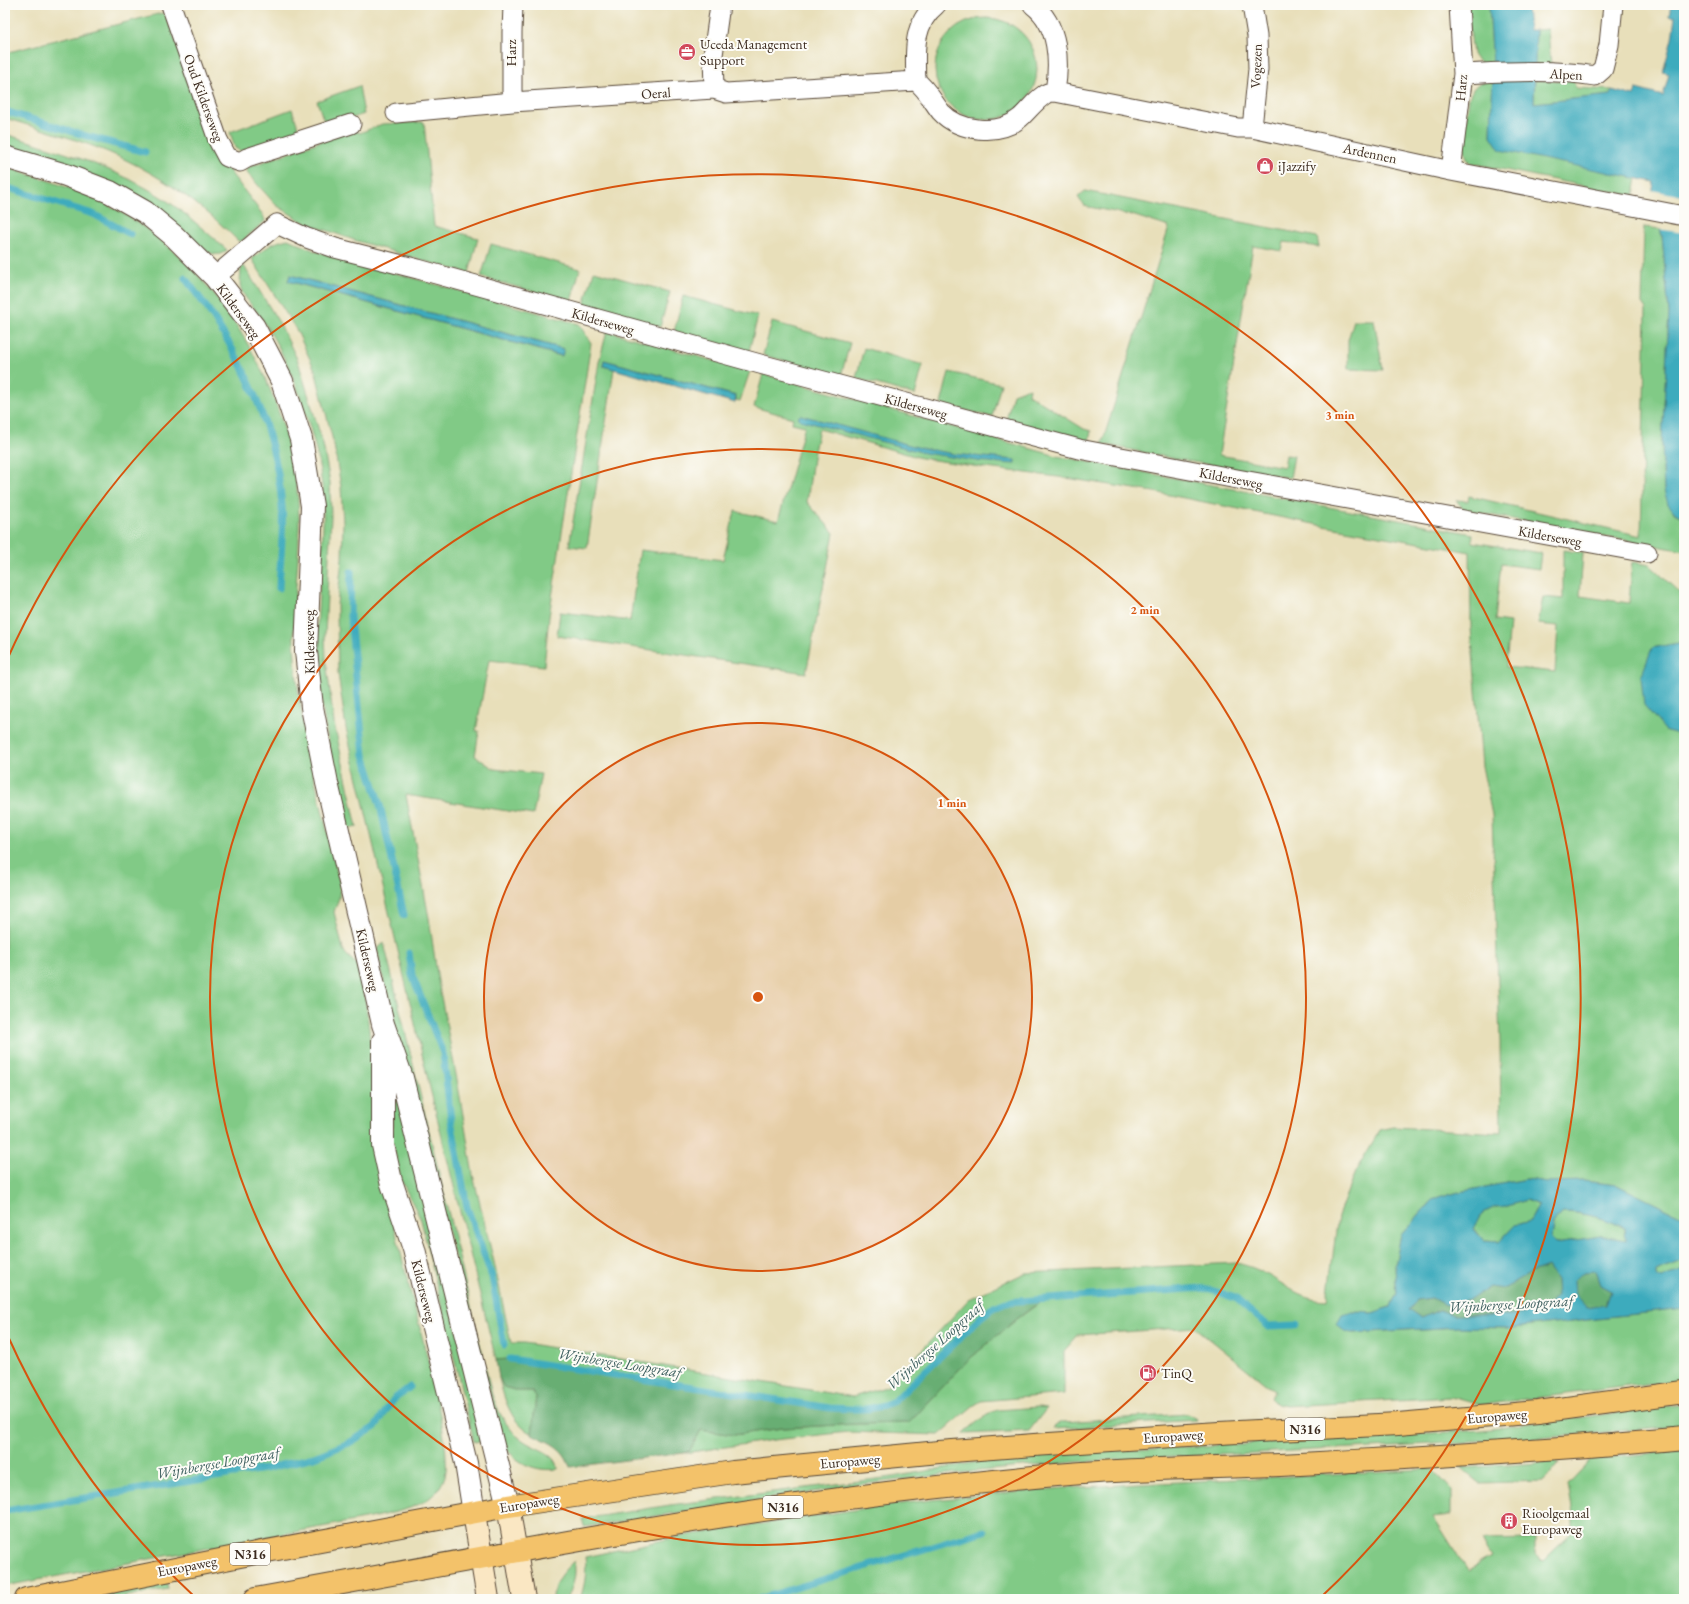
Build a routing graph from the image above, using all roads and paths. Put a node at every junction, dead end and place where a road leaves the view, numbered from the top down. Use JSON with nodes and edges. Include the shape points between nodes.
{"nodes":[{"id":1,"x":171,"y":5,"type":"edge"},
{"id":2,"x":513,"y":5,"type":"edge"},
{"id":3,"x":720,"y":5,"type":"edge"},
{"id":4,"x":936,"y":5,"type":"edge"},
{"id":5,"x":1033,"y":5,"type":"edge"},
{"id":6,"x":1252,"y":5,"type":"edge"},
{"id":7,"x":1458,"y":5,"type":"edge"},
{"id":8,"x":1613,"y":5,"type":"edge"},
{"id":9,"x":1463,"y":74,"type":"junction"},
{"id":10,"x":916,"y":81,"type":"junction"},
{"id":11,"x":714,"y":89,"type":"junction"},
{"id":12,"x":1055,"y":92,"type":"junction"},
{"id":13,"x":512,"y":102,"type":"junction"},
{"id":14,"x":396,"y":113,"type":"dead end"},
{"id":15,"x":351,"y":124,"type":"dead end"},
{"id":16,"x":1252,"y":128,"type":"junction"},
{"id":17,"x":5,"y":158,"type":"edge"},
{"id":18,"x":1451,"y":171,"type":"junction"},
{"id":19,"x":1684,"y":216,"type":"edge"},
{"id":20,"x":215,"y":277,"type":"junction"},
{"id":21,"x":1647,"y":553,"type":"dead end"},
{"id":22,"x":383,"y":1024,"type":"junction"},
{"id":23,"x":1684,"y":1392,"type":"edge"},
{"id":24,"x":1684,"y":1438,"type":"edge"},
{"id":25,"x":508,"y":1506,"type":"junction"},
{"id":26,"x":474,"y":1513,"type":"junction"},
{"id":27,"x":516,"y":1551,"type":"junction"},
{"id":28,"x":481,"y":1557,"type":"junction"},
{"id":29,"x":26,"y":1599,"type":"edge"},
{"id":30,"x":255,"y":1599,"type":"edge"},
{"id":31,"x":488,"y":1599,"type":"edge"},
{"id":32,"x":524,"y":1599,"type":"edge"}],
"edges":[{"from":1,"to":15,"type":"street","name":"Oud Kilderseweg","via":[[218,140],[227,157],[240,162]]},
{"from":2,"to":13,"type":"street","name":"Harz"},
{"from":3,"to":11,"type":"street","via":[[713,55]]},
{"from":4,"to":10,"type":"street","via":[[918,29],[915,44]]},
{"from":5,"to":12,"type":"street","via":[[1052,30],[1058,54]]},
{"from":6,"to":16,"type":"street","name":"Vogezen","via":[[1257,36],[1258,69]]},
{"from":7,"to":9,"type":"street","name":"Harz"},
{"from":8,"to":9,"type":"street","name":"Alpen","via":[[1609,45],[1603,68],[1595,76],[1536,72]]},
{"from":9,"to":18,"type":"street","name":"Harz"},
{"from":10,"to":11,"type":"street","name":"Oeral","via":[[726,93]]},
{"from":10,"to":12,"type":"street","via":[[924,86],[942,113],[959,124],[979,130],[1000,128],[1018,120],[1044,94]]},
{"from":11,"to":13,"type":"street","name":"Oeral"},
{"from":12,"to":16,"type":"street","name":"Ardennen","via":[[1238,128]]},
{"from":13,"to":14,"type":"street","name":"Oeral"},
{"from":16,"to":18,"type":"street","name":"Ardennen"},
{"from":17,"to":20,"type":"street","name":"Kilderseweg","via":[[110,192],[139,209],[174,236]]},
{"from":18,"to":19,"type":"street","name":"Ardennen"},
{"from":20,"to":21,"type":"street","name":"Kilderseweg","via":[[277,224],[335,248],[1079,449]]},
{"from":20,"to":22,"type":"street","name":"Kilderseweg","via":[[254,327],[282,381],[301,440],[312,506],[306,651],[312,707]]},
{"from":22,"to":25,"type":"street","name":"Kilderseweg","via":[[402,1078]]},
{"from":22,"to":26,"type":"street","name":"Kilderseweg","via":[[383,1145],[391,1181],[414,1249],[466,1463]]},
{"from":23,"to":25,"type":"main road","name":"Europaweg","number":"N316","via":[[1538,1412],[1398,1424],[1234,1432],[939,1452],[733,1472]]},
{"from":24,"to":27,"type":"main road","number":"N316","via":[[1586,1447],[1037,1477],[788,1506]]},
{"from":25,"to":26,"type":"main road","name":"Europaweg","number":"N316"},
{"from":25,"to":27,"type":"main road","name":"Kilderseweg"},
{"from":26,"to":28,"type":"main road","name":"Kilderseweg"},
{"from":26,"to":29,"type":"main road","name":"Europaweg","number":"N316","via":[[247,1554]]},
{"from":27,"to":28,"type":"main road","number":"N316"},
{"from":27,"to":32,"type":"main road","name":"Kilderseweg"},
{"from":28,"to":30,"type":"main road","number":"N316"},
{"from":28,"to":31,"type":"main road","name":"Kilderseweg"}]}
